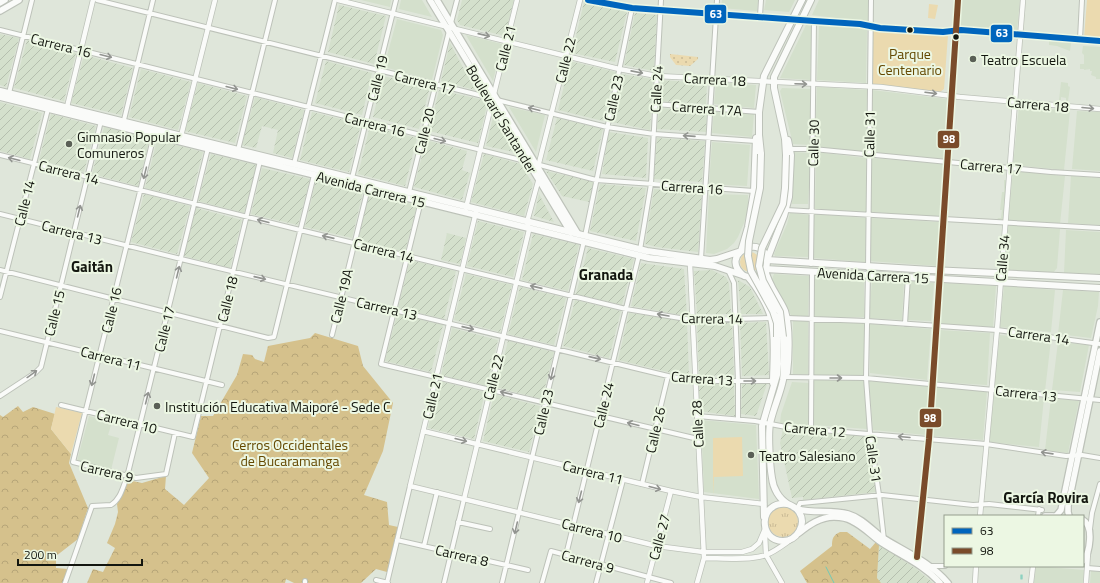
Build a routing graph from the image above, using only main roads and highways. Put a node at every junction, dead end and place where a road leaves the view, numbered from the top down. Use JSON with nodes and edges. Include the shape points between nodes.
{"nodes":[{"id":1,"x":5,"y":0,"type":"edge"},
{"id":2,"x":19,"y":0,"type":"edge"},
{"id":3,"x":430,"y":0,"type":"edge"},
{"id":4,"x":437,"y":0,"type":"edge"},
{"id":5,"x":802,"y":0,"type":"edge"},
{"id":6,"x":811,"y":0,"type":"edge"},
{"id":7,"x":0,"y":3,"type":"edge"},
{"id":8,"x":0,"y":11,"type":"edge"},
{"id":9,"x":450,"y":27,"type":"junction"},
{"id":10,"x":0,"y":90,"type":"edge"},
{"id":11,"x":0,"y":97,"type":"edge"},
{"id":12,"x":493,"y":99,"type":"junction"},
{"id":13,"x":759,"y":112,"type":"junction"},
{"id":14,"x":102,"y":119,"type":"junction"},
{"id":15,"x":123,"y":124,"type":"junction"},
{"id":16,"x":787,"y":151,"type":"junction"},
{"id":17,"x":465,"y":209,"type":"junction"},
{"id":18,"x":528,"y":225,"type":"junction"},
{"id":19,"x":570,"y":232,"type":"junction"},
{"id":20,"x":576,"y":236,"type":"junction"},
{"id":21,"x":741,"y":250,"type":"junction"},
{"id":22,"x":639,"y":252,"type":"junction"},
{"id":23,"x":767,"y":260,"type":"junction"},
{"id":24,"x":765,"y":270,"type":"junction"},
{"id":25,"x":868,"y":271,"type":"junction"},
{"id":26,"x":746,"y":277,"type":"junction"},
{"id":27,"x":1100,"y":278,"type":"edge"},
{"id":28,"x":1100,"y":288,"type":"edge"},
{"id":29,"x":1100,"y":322,"type":"edge"},
{"id":30,"x":780,"y":337,"type":"junction"},
{"id":31,"x":1098,"y":343,"type":"edge"},
{"id":32,"x":1100,"y":351,"type":"edge"},
{"id":33,"x":785,"y":377,"type":"junction"},
{"id":34,"x":774,"y":381,"type":"junction"},
{"id":35,"x":1087,"y":399,"type":"junction"},
{"id":36,"x":1076,"y":456,"type":"junction"},
{"id":37,"x":788,"y":504,"type":"junction"},
{"id":38,"x":797,"y":509,"type":"junction"},
{"id":39,"x":1057,"y":515,"type":"edge"},
{"id":40,"x":1069,"y":515,"type":"edge"},
{"id":41,"x":764,"y":520,"type":"junction"},
{"id":42,"x":1084,"y":521,"type":"edge"},
{"id":43,"x":799,"y":533,"type":"junction"},
{"id":44,"x":884,"y":541,"type":"junction"},
{"id":45,"x":1084,"y":559,"type":"edge"},
{"id":46,"x":940,"y":583,"type":"edge"},
{"id":47,"x":948,"y":583,"type":"edge"}],
"edges":[{"from":1,"to":7,"type":"main road"},
{"from":2,"to":8,"type":"main road"},
{"from":3,"to":9,"type":"main road","name":"Boulevard Santander"},
{"from":4,"to":9,"type":"main road","name":"Boulevard Santander"},
{"from":5,"to":13,"type":"main road","via":[[765,72]]},
{"from":6,"to":16,"type":"main road","via":[[777,69],[774,82]]},
{"from":9,"to":12,"type":"main road","name":"Boulevard Santander"},
{"from":10,"to":14,"type":"main road","name":"Avenida Carrera 15"},
{"from":11,"to":14,"type":"main road","name":"Avenida Carrera 15"},
{"from":12,"to":19,"type":"main road","name":"Boulevard Santander"},
{"from":12,"to":20,"type":"main road","name":"Boulevard Santander","via":[[538,167]]},
{"from":13,"to":21,"type":"main road","via":[[754,191]]},
{"from":13,"to":30,"type":"main road","bridge":true,"via":[[760,188],[748,256],[751,270],[773,311]]},
{"from":14,"to":15,"type":"main road","name":"Avenida Carrera 15"},
{"from":15,"to":17,"type":"main road","name":"Avenida Carrera 15","via":[[409,192]]},
{"from":15,"to":17,"type":"main road","name":"Avenida Carrera 15","via":[[154,135],[314,175]]},
{"from":16,"to":23,"type":"main road","via":[[790,192]]},
{"from":16,"to":30,"type":"main road","bridge":true,"via":[[783,204],[762,248],[759,266],[763,281],[780,312]]},
{"from":17,"to":18,"type":"main road","name":"Avenida Carrera 15"},
{"from":18,"to":19,"type":"main road","name":"Avenida Carrera 15"},
{"from":18,"to":20,"type":"main road","name":"Avenida Carrera 15"},
{"from":19,"to":20,"type":"main road","name":"Avenida Carrera 15"},
{"from":20,"to":22,"type":"main road","name":"Avenida Carrera 15"},
{"from":21,"to":22,"type":"main road","name":"Avenida Carrera 15","via":[[717,259]]},
{"from":21,"to":23,"type":"main road","via":[[748,246],[757,247],[764,252]]},
{"from":21,"to":26,"type":"main road","via":[[736,264],[740,273]]},
{"from":22,"to":26,"type":"main road","name":"Avenida Carrera 15","via":[[690,264],[715,266]]},
{"from":23,"to":24,"type":"main road"},
{"from":23,"to":25,"type":"main road","name":"Avenida Carrera 15"},
{"from":24,"to":25,"type":"main road","name":"Avenida Carrera 15"},
{"from":24,"to":26,"type":"main road","via":[[758,276]]},
{"from":24,"to":33,"type":"main road","via":[[768,282],[782,304],[787,318],[788,356]]},
{"from":25,"to":27,"type":"main road","name":"Avenida Carrera 15","via":[[941,271]]},
{"from":25,"to":28,"type":"main road","name":"Avenida Carrera 15","via":[[940,279]]},
{"from":26,"to":34,"type":"main road","via":[[768,308],[771,318]]},
{"from":29,"to":31,"type":"main road"},
{"from":30,"to":33,"type":"main road"},
{"from":30,"to":34,"type":"main road"},
{"from":31,"to":35,"type":"main road"},
{"from":32,"to":35,"type":"main road"},
{"from":33,"to":37,"type":"main road","via":[[770,424],[774,487]]},
{"from":34,"to":41,"type":"main road","via":[[763,423]]},
{"from":35,"to":36,"type":"main road"},
{"from":36,"to":39,"type":"main road","via":[[1061,510]]},
{"from":36,"to":40,"type":"main road"},
{"from":37,"to":38,"type":"main road"},
{"from":37,"to":41,"type":"main road","via":[[782,503],[771,508]]},
{"from":38,"to":43,"type":"main road","via":[[802,522]]},
{"from":38,"to":44,"type":"main road","via":[[847,513],[858,518]]},
{"from":41,"to":43,"type":"main road","via":[[765,529],[775,539],[792,539]]},
{"from":42,"to":45,"type":"main road","via":[[1090,529],[1088,553]]},
{"from":43,"to":44,"type":"main road","via":[[819,520],[842,518],[856,523]]},
{"from":44,"to":46,"type":"main road","via":[[932,574]]},
{"from":44,"to":47,"type":"main road","via":[[931,566]]}]}
